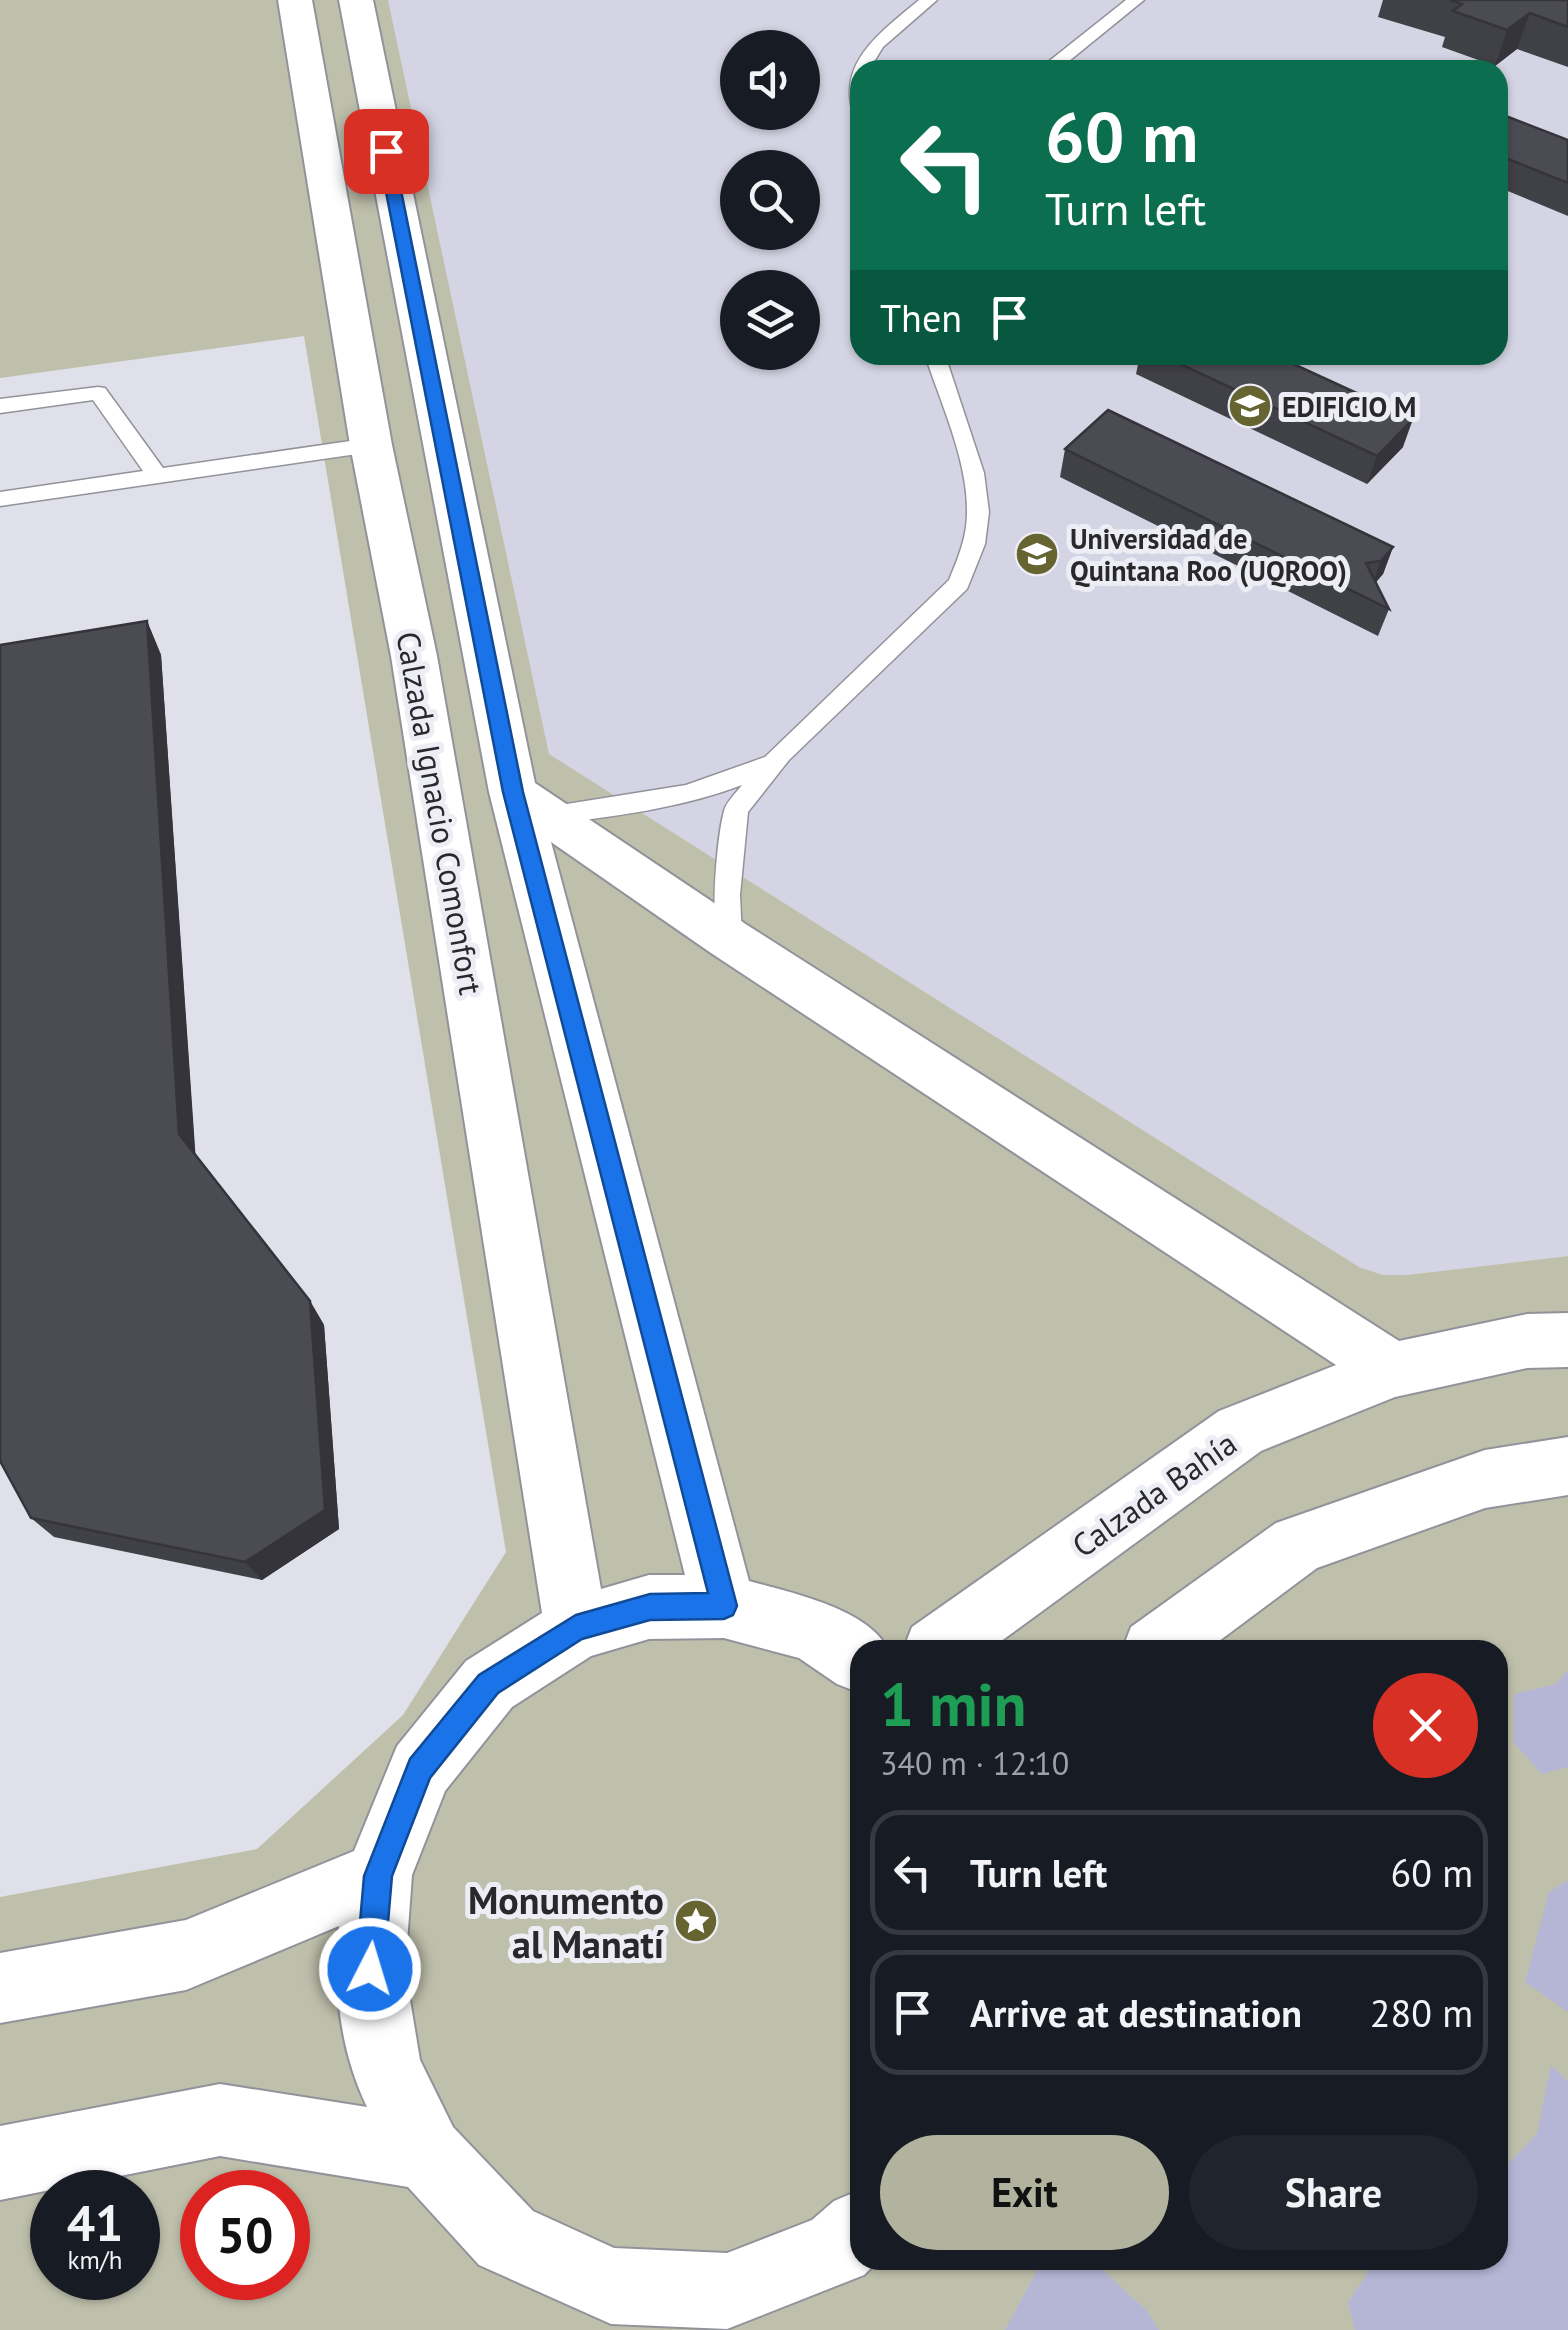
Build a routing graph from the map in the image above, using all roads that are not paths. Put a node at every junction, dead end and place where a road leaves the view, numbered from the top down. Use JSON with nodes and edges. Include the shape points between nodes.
{"nodes":[{"id":1,"x":295,"y":0,"type":"edge"},
{"id":2,"x":356,"y":0,"type":"edge"},
{"id":3,"x":928,"y":0,"type":"edge"},
{"id":4,"x":1136,"y":0,"type":"edge"},
{"id":5,"x":868,"y":60,"type":"edge"},
{"id":6,"x":1060,"y":60,"type":"edge"},
{"id":7,"x":938,"y":365,"type":"edge"},
{"id":8,"x":0,"y":406,"type":"edge"},
{"id":9,"x":371,"y":446,"type":"junction"},
{"id":10,"x":157,"y":475,"type":"junction"},
{"id":11,"x":0,"y":499,"type":"edge"},
{"id":12,"x":781,"y":754,"type":"junction"},
{"id":13,"x":531,"y":804,"type":"junction"},
{"id":14,"x":729,"y":939,"type":"junction"},
{"id":15,"x":1568,"y":1340,"type":"edge"},
{"id":16,"x":1393,"y":1370,"type":"junction"},
{"id":17,"x":1568,"y":1466,"type":"edge"},
{"id":18,"x":724,"y":1606,"type":"junction"},
{"id":19,"x":576,"y":1628,"type":"junction"},
{"id":20,"x":949,"y":1640,"type":"edge"},
{"id":21,"x":1168,"y":1640,"type":"edge"},
{"id":22,"x":850,"y":1655,"type":"edge"},
{"id":23,"x":378,"y":1876,"type":"junction"},
{"id":24,"x":0,"y":1988,"type":"edge"},
{"id":25,"x":426,"y":2153,"type":"junction"},
{"id":26,"x":0,"y":2164,"type":"edge"},
{"id":27,"x":850,"y":2236,"type":"edge"}],
"edges":[{"from":1,"to":9,"type":"main road","name":"Calzada Ignacio Comonfort"},
{"from":2,"to":13,"type":"main road"},
{"from":3,"to":5,"type":"lane"},
{"from":4,"to":6,"type":"lane"},
{"from":7,"to":12,"type":"lane","via":[[973,473],[978,512],[959,584]]},
{"from":8,"to":10,"type":"lane","via":[[98,393]]},
{"from":9,"to":10,"type":"lane"},
{"from":9,"to":19,"type":"main road","name":"Calzada Ignacio Comonfort","via":[[417,674]]},
{"from":10,"to":11,"type":"lane"},
{"from":12,"to":13,"type":"lane","via":[[740,778],[676,797]]},
{"from":12,"to":14,"type":"lane","via":[[736,810]]},
{"from":13,"to":14,"type":"main road"},
{"from":13,"to":18,"type":"main road"},
{"from":14,"to":16,"type":"main road"},
{"from":15,"to":16,"type":"main road","name":"Calzada Bahía"},
{"from":16,"to":20,"type":"main road","name":"Calzada Bahía","via":[[1240,1431]]},
{"from":17,"to":21,"type":"main road","via":[[1484,1478],[1298,1544]]},
{"from":18,"to":19,"type":"main road","via":[[650,1607]]},
{"from":18,"to":22,"type":"main road","via":[[813,1630]]},
{"from":19,"to":23,"type":"main road","via":[[488,1684],[420,1769]]},
{"from":23,"to":24,"type":"main road","via":[[186,1955]]},
{"from":23,"to":25,"type":"main road","via":[[370,1969],[386,2066]]},
{"from":25,"to":26,"type":"main road","via":[[220,2120]]},
{"from":25,"to":27,"type":"main road","via":[[506,2238],[611,2286],[726,2291],[837,2248]]}]}
